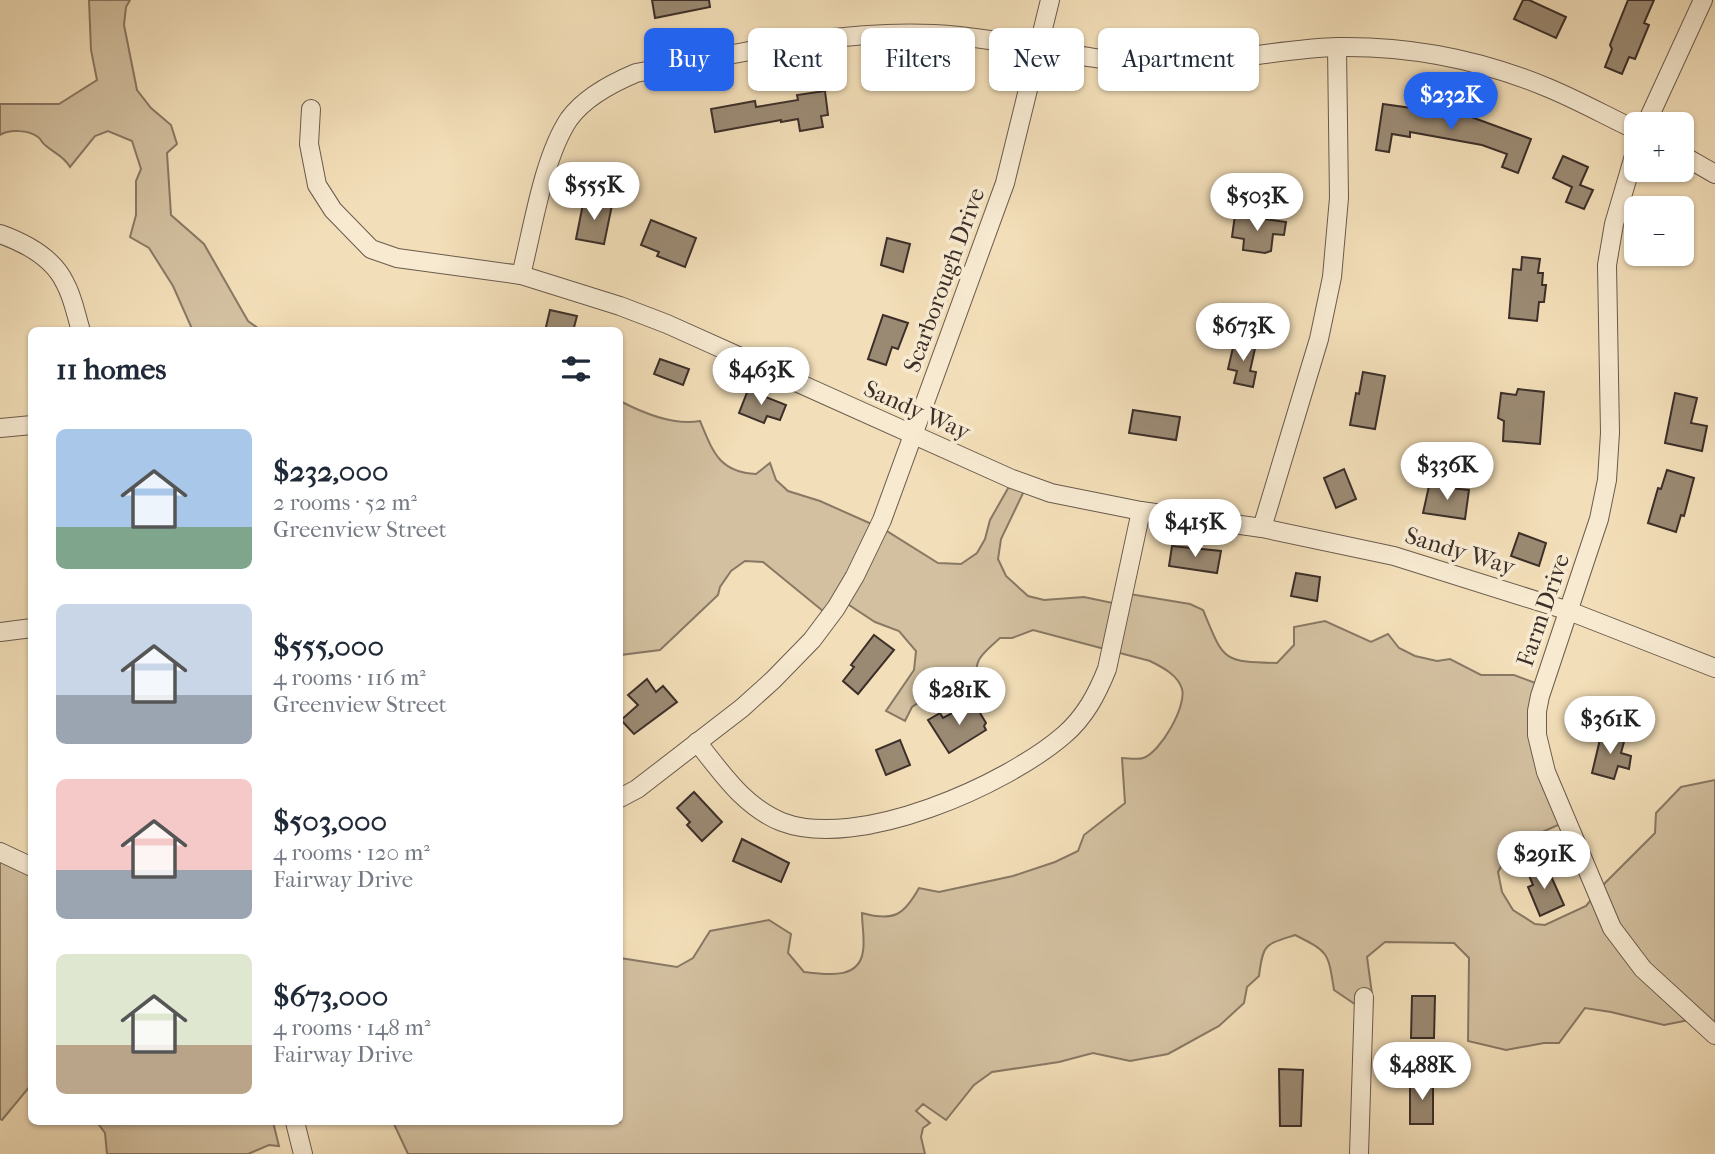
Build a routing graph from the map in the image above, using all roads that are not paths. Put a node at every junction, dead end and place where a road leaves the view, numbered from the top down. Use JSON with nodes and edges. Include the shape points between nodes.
{"nodes":[{"id":1,"x":1050,"y":0,"type":"edge"},
{"id":2,"x":1703,"y":0,"type":"edge"},
{"id":3,"x":1043,"y":28,"type":"edge"},
{"id":4,"x":989,"y":41,"type":"edge"},
{"id":5,"x":1337,"y":47,"type":"junction"},
{"id":6,"x":1084,"y":55,"type":"edge"},
{"id":7,"x":1027,"y":91,"type":"edge"},
{"id":8,"x":311,"y":109,"type":"dead end"},
{"id":9,"x":1652,"y":112,"type":"edge"},
{"id":10,"x":1624,"y":124,"type":"edge"},
{"id":11,"x":1694,"y":162,"type":"edge"},
{"id":12,"x":1715,"y":174,"type":"edge"},
{"id":13,"x":1626,"y":182,"type":"edge"},
{"id":14,"x":0,"y":234,"type":"edge"},
{"id":15,"x":521,"y":275,"type":"junction"},
{"id":16,"x":80,"y":327,"type":"edge"},
{"id":17,"x":28,"y":425,"type":"edge"},
{"id":18,"x":0,"y":428,"type":"edge"},
{"id":19,"x":914,"y":436,"type":"junction"},
{"id":20,"x":1141,"y":511,"type":"junction"},
{"id":21,"x":1262,"y":528,"type":"junction"},
{"id":22,"x":1569,"y":611,"type":"junction"},
{"id":23,"x":28,"y":628,"type":"edge"},
{"id":24,"x":0,"y":632,"type":"edge"},
{"id":25,"x":1715,"y":668,"type":"edge"},
{"id":26,"x":697,"y":742,"type":"junction"},
{"id":27,"x":623,"y":796,"type":"edge"},
{"id":28,"x":0,"y":852,"type":"edge"},
{"id":29,"x":28,"y":865,"type":"edge"},
{"id":30,"x":1364,"y":997,"type":"dead end"},
{"id":31,"x":1715,"y":1035,"type":"edge"},
{"id":32,"x":296,"y":1125,"type":"edge"},
{"id":33,"x":303,"y":1154,"type":"edge"},
{"id":34,"x":1359,"y":1154,"type":"edge"}],
"edges":[{"from":1,"to":3,"type":"street","name":"Scarborough Drive"},
{"from":2,"to":9,"type":"street"},
{"from":4,"to":15,"type":"street","via":[[905,33],[821,38],[636,73],[613,82],[570,118],[558,141]]},
{"from":5,"to":6,"type":"street","via":[[1158,64]]},
{"from":5,"to":10,"type":"street","via":[[1437,54],[1479,65],[1547,87]]},
{"from":5,"to":21,"type":"street","via":[[1339,198],[1332,277],[1319,340]]},
{"from":7,"to":19,"type":"street","name":"Scarborough Drive","via":[[1005,183]]},
{"from":8,"to":15,"type":"street","name":"Sandy Way","via":[[309,144],[317,185],[333,210],[371,249],[397,258]]},
{"from":11,"to":12,"type":"street"},
{"from":13,"to":22,"type":"street","name":"Farm Drive","via":[[1608,265],[1611,433],[1607,480]]},
{"from":14,"to":16,"type":"street","via":[[48,260],[65,282]]},
{"from":15,"to":19,"type":"street","name":"Sandy Way","via":[[667,324]]},
{"from":17,"to":18,"type":"street"},
{"from":19,"to":20,"type":"street","name":"Sandy Way","via":[[1051,493]]},
{"from":19,"to":26,"type":"street","name":"Scarborough Drive","via":[[882,520],[836,608],[773,680]]},
{"from":20,"to":21,"type":"street","name":"Sandy Way"},
{"from":20,"to":26,"type":"street","via":[[1098,692],[1065,734],[1039,754],[971,791],[924,810],[855,828],[795,826],[747,800]]},
{"from":21,"to":22,"type":"street","name":"Sandy Way","via":[[1394,555]]},
{"from":22,"to":25,"type":"street","name":"Sandy Way"},
{"from":22,"to":31,"type":"street","name":"Farm Drive","via":[[1537,710],[1537,735],[1546,772],[1612,928],[1643,970]]},
{"from":23,"to":24,"type":"street"},
{"from":26,"to":27,"type":"street","name":"Scarborough Drive"},
{"from":28,"to":29,"type":"street"},
{"from":30,"to":34,"type":"street"},
{"from":32,"to":33,"type":"street"}]}
